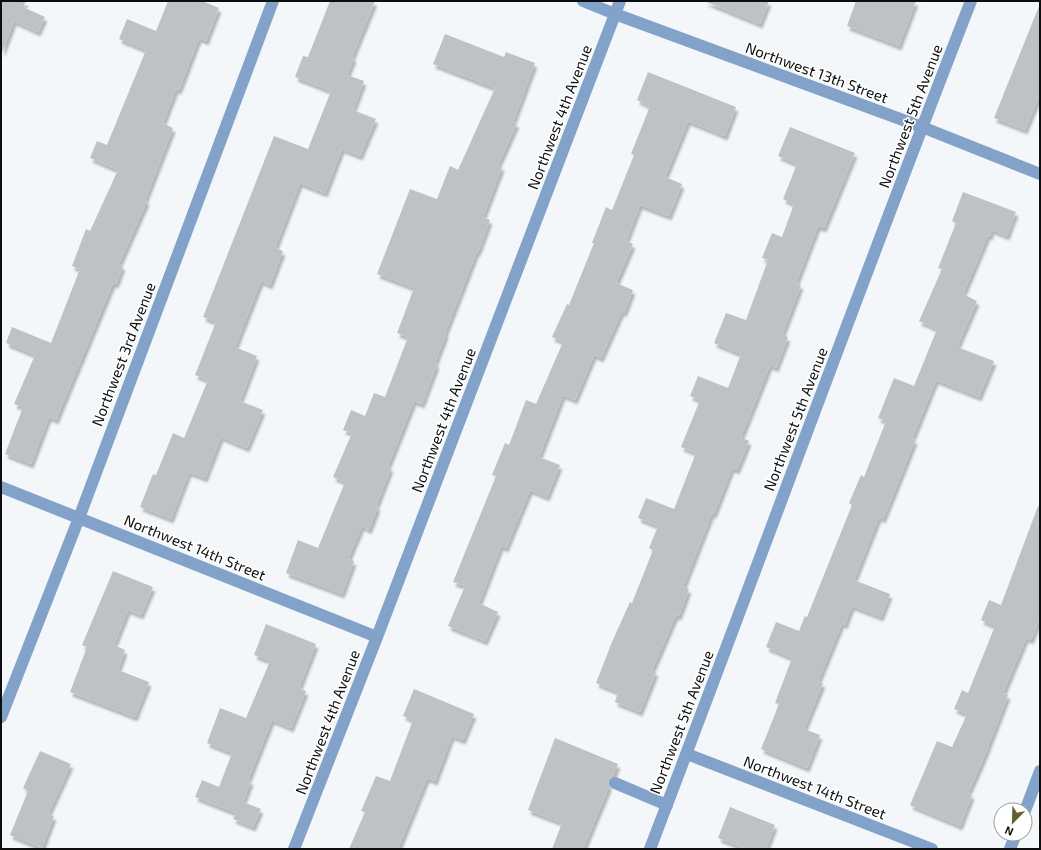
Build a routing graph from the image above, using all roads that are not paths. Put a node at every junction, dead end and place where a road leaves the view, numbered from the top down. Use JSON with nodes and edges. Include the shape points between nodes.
{"nodes":[{"id":1,"x":273,"y":1,"type":"edge"},
{"id":2,"x":583,"y":1,"type":"edge"},
{"id":3,"x":620,"y":1,"type":"edge"},
{"id":4,"x":971,"y":1,"type":"edge"},
{"id":5,"x":615,"y":14,"type":"junction"},
{"id":6,"x":922,"y":127,"type":"junction"},
{"id":7,"x":1040,"y":174,"type":"edge"},
{"id":8,"x":1,"y":487,"type":"edge"},
{"id":9,"x":79,"y":518,"type":"junction"},
{"id":10,"x":377,"y":637,"type":"junction"},
{"id":11,"x":1,"y":717,"type":"edge"},
{"id":12,"x":687,"y":754,"type":"junction"},
{"id":13,"x":1040,"y":771,"type":"edge"},
{"id":14,"x":615,"y":783,"type":"dead end"},
{"id":15,"x":1028,"y":802,"type":"edge"},
{"id":16,"x":667,"y":805,"type":"junction"},
{"id":17,"x":294,"y":849,"type":"edge"},
{"id":18,"x":650,"y":849,"type":"edge"},
{"id":19,"x":932,"y":849,"type":"edge"}],
"edges":[{"from":1,"to":9,"type":"street","name":"Northwest 3rd Avenue"},
{"from":2,"to":5,"type":"street","name":"Northwest 13th Street"},
{"from":3,"to":5,"type":"street","name":"Northwest 4th Avenue"},
{"from":4,"to":6,"type":"street","name":"Northwest 5th Avenue"},
{"from":5,"to":6,"type":"street","name":"Northwest 13th Street"},
{"from":5,"to":10,"type":"street","name":"Northwest 4th Avenue"},
{"from":6,"to":7,"type":"street","name":"Northwest 13th Street"},
{"from":6,"to":12,"type":"street","name":"Northwest 5th Avenue"},
{"from":8,"to":9,"type":"street","name":"Northwest 14th Street"},
{"from":9,"to":10,"type":"street","name":"Northwest 14th Street"},
{"from":9,"to":11,"type":"street","name":"Northwest 3rd Avenue"},
{"from":10,"to":17,"type":"street","name":"Northwest 4th Avenue"},
{"from":12,"to":16,"type":"street","name":"Northwest 5th Avenue"},
{"from":12,"to":19,"type":"street","name":"Northwest 14th Street"},
{"from":13,"to":15,"type":"street"},
{"from":14,"to":16,"type":"street"},
{"from":16,"to":18,"type":"street","name":"Northwest 5th Avenue"}]}
